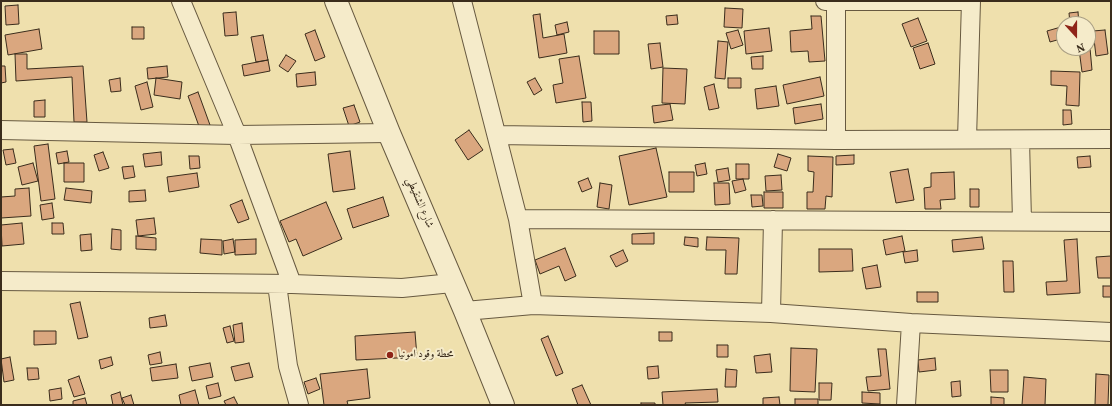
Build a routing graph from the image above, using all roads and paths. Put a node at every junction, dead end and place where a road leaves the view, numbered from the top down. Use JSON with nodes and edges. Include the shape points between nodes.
{"nodes":[{"id":1,"x":181,"y":1,"type":"edge"},
{"id":2,"x":336,"y":1,"type":"edge"},
{"id":3,"x":462,"y":1,"type":"edge"},
{"id":4,"x":825,"y":1,"type":"edge"},
{"id":5,"x":836,"y":1,"type":"edge"},
{"id":6,"x":1,"y":130,"type":"edge"},
{"id":7,"x":389,"y":133,"type":"junction"},
{"id":8,"x":237,"y":135,"type":"junction"},
{"id":9,"x":497,"y":135,"type":"junction"},
{"id":10,"x":968,"y":139,"type":"junction"},
{"id":11,"x":1111,"y":139,"type":"edge"},
{"id":12,"x":836,"y":140,"type":"junction"},
{"id":13,"x":1020,"y":140,"type":"junction"},
{"id":14,"x":518,"y":219,"type":"junction"},
{"id":15,"x":773,"y":220,"type":"junction"},
{"id":16,"x":1022,"y":221,"type":"junction"},
{"id":17,"x":1111,"y":222,"type":"edge"},
{"id":18,"x":1,"y":281,"type":"edge"},
{"id":19,"x":452,"y":283,"type":"junction"},
{"id":20,"x":284,"y":284,"type":"junction"},
{"id":21,"x":533,"y":305,"type":"junction"},
{"id":22,"x":465,"y":311,"type":"junction"},
{"id":23,"x":771,"y":313,"type":"junction"},
{"id":24,"x":911,"y":323,"type":"junction"},
{"id":25,"x":1111,"y":332,"type":"edge"},
{"id":26,"x":299,"y":405,"type":"edge"},
{"id":27,"x":502,"y":405,"type":"edge"},
{"id":28,"x":906,"y":405,"type":"edge"}],
"edges":[{"from":1,"to":8,"type":"street"},
{"from":2,"to":7,"type":"street","name":"شارع الشنقيطي"},
{"from":3,"to":9,"type":"street"},
{"from":4,"to":5,"type":"street"},
{"from":5,"to":10,"type":"street","via":[[971,1]]},
{"from":5,"to":12,"type":"street"},
{"from":6,"to":8,"type":"street"},
{"from":7,"to":8,"type":"street"},
{"from":7,"to":19,"type":"street","name":"شارع الشنقيطي"},
{"from":8,"to":20,"type":"street"},
{"from":9,"to":12,"type":"street"},
{"from":9,"to":14,"type":"street"},
{"from":10,"to":12,"type":"street"},
{"from":10,"to":13,"type":"street"},
{"from":11,"to":13,"type":"street"},
{"from":13,"to":16,"type":"street"},
{"from":14,"to":15,"type":"street"},
{"from":14,"to":21,"type":"street"},
{"from":15,"to":16,"type":"street"},
{"from":15,"to":23,"type":"street"},
{"from":16,"to":17,"type":"street"},
{"from":18,"to":20,"type":"street"},
{"from":19,"to":20,"type":"street","via":[[402,288]]},
{"from":19,"to":22,"type":"street","name":"شارع الشنقيطي"},
{"from":20,"to":26,"type":"street","via":[[288,366]]},
{"from":21,"to":22,"type":"street"},
{"from":21,"to":23,"type":"street"},
{"from":22,"to":27,"type":"street","name":"شارع الشنقيطي"},
{"from":23,"to":24,"type":"street"},
{"from":24,"to":25,"type":"street"},
{"from":24,"to":28,"type":"street"}]}
